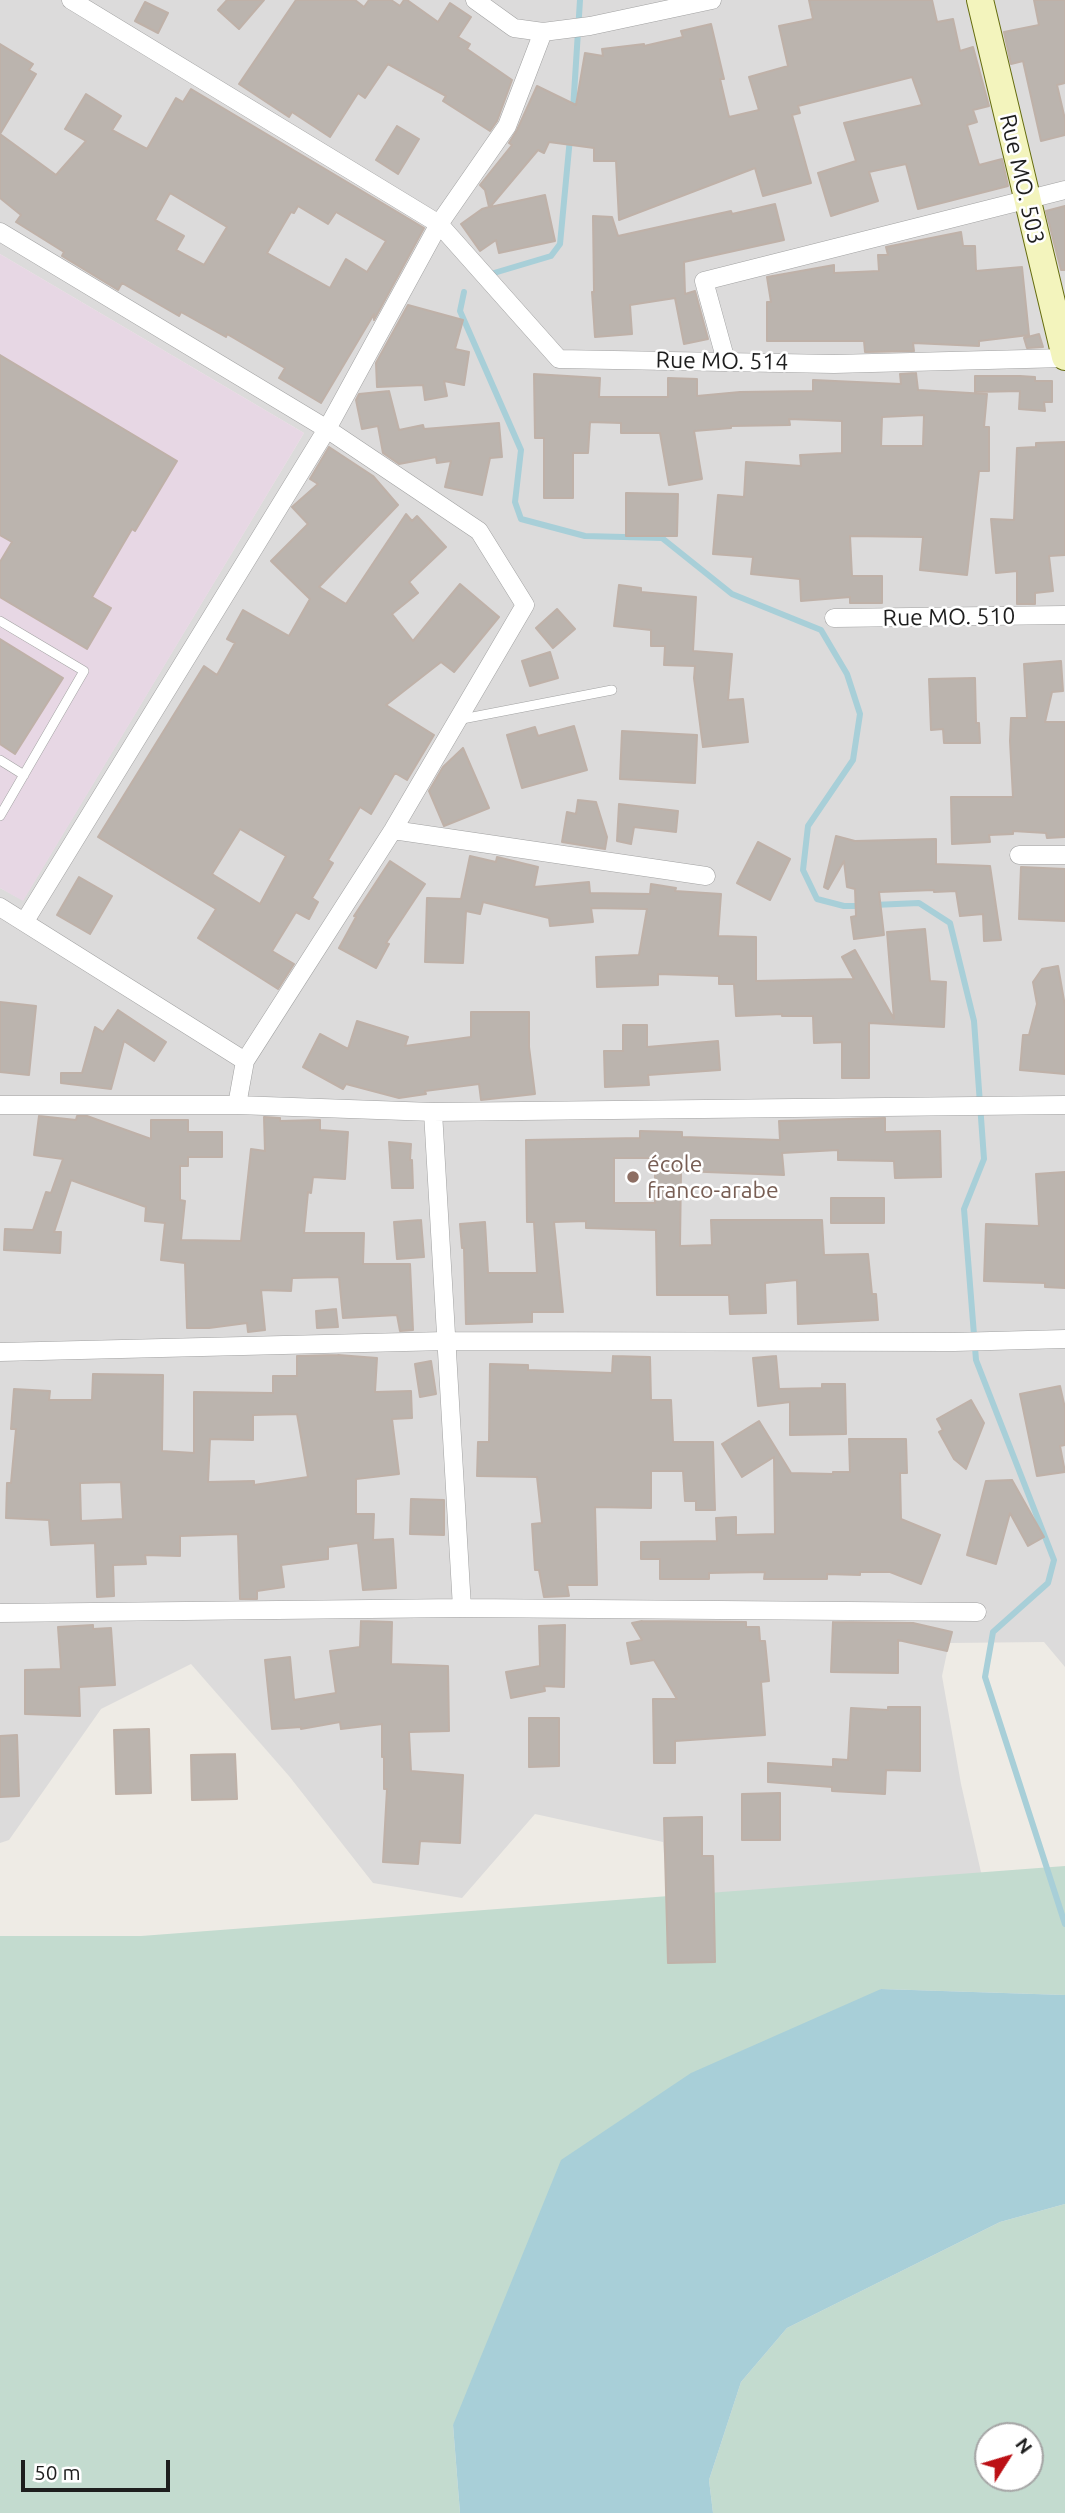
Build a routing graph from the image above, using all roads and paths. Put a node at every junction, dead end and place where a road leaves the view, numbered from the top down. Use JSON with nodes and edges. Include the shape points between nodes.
{"nodes":[{"id":1,"x":71,"y":0,"type":"edge"},
{"id":2,"x":475,"y":0,"type":"edge"},
{"id":3,"x":712,"y":0,"type":"edge"},
{"id":4,"x":980,"y":0,"type":"edge"},
{"id":5,"x":543,"y":32,"type":"junction"},
{"id":6,"x":1065,"y":190,"type":"edge"},
{"id":7,"x":1026,"y":200,"type":"junction"},
{"id":8,"x":439,"y":224,"type":"junction"},
{"id":9,"x":0,"y":232,"type":"edge"},
{"id":10,"x":1065,"y":358,"type":"edge"},
{"id":11,"x":726,"y":361,"type":"junction"},
{"id":12,"x":327,"y":429,"type":"junction"},
{"id":13,"x":1065,"y":615,"type":"edge"},
{"id":14,"x":834,"y":618,"type":"dead end"},
{"id":15,"x":0,"y":621,"type":"edge"},
{"id":16,"x":612,"y":690,"type":"dead end"},
{"id":17,"x":456,"y":721,"type":"junction"},
{"id":18,"x":0,"y":760,"type":"edge"},
{"id":19,"x":24,"y":775,"type":"junction"},
{"id":20,"x":0,"y":816,"type":"edge"},
{"id":21,"x":393,"y":830,"type":"junction"},
{"id":22,"x":1019,"y":855,"type":"dead end"},
{"id":23,"x":1065,"y":855,"type":"edge"},
{"id":24,"x":706,"y":876,"type":"dead end"},
{"id":25,"x":0,"y":906,"type":"edge"},
{"id":26,"x":25,"y":921,"type":"junction"},
{"id":27,"x":245,"y":1060,"type":"junction"},
{"id":28,"x":0,"y":1105,"type":"edge"},
{"id":29,"x":237,"y":1105,"type":"junction"},
{"id":30,"x":1065,"y":1105,"type":"edge"},
{"id":31,"x":433,"y":1112,"type":"junction"},
{"id":32,"x":1065,"y":1339,"type":"edge"},
{"id":33,"x":446,"y":1341,"type":"junction"},
{"id":34,"x":0,"y":1352,"type":"edge"},
{"id":35,"x":462,"y":1608,"type":"junction"},
{"id":36,"x":977,"y":1612,"type":"dead end"},
{"id":37,"x":0,"y":1613,"type":"edge"}],
"edges":[{"from":1,"to":8,"type":"street","name":"Rue MO. 514"},
{"from":2,"to":5,"type":"street","via":[[514,28]]},
{"from":3,"to":5,"type":"street"},
{"from":4,"to":7,"type":"street","name":"Rue MO. 503"},
{"from":5,"to":8,"type":"street","via":[[507,126]]},
{"from":6,"to":7,"type":"street"},
{"from":7,"to":10,"type":"street","name":"Rue MO. 503"},
{"from":7,"to":11,"type":"street","via":[[704,281]]},
{"from":8,"to":11,"type":"street","name":"Rue MO. 514","via":[[559,359]]},
{"from":8,"to":12,"type":"street"},
{"from":9,"to":12,"type":"street"},
{"from":10,"to":11,"type":"street","name":"Rue MO. 514","via":[[834,364]]},
{"from":12,"to":17,"type":"street","via":[[479,531],[525,605]]},
{"from":12,"to":26,"type":"street"},
{"from":13,"to":14,"type":"street","name":"Rue MO. 510"},
{"from":15,"to":19,"type":"lane","via":[[84,671]]},
{"from":16,"to":17,"type":"lane"},
{"from":17,"to":21,"type":"street"},
{"from":18,"to":19,"type":"lane"},
{"from":19,"to":20,"type":"lane"},
{"from":21,"to":24,"type":"street"},
{"from":21,"to":27,"type":"street"},
{"from":22,"to":23,"type":"street"},
{"from":25,"to":26,"type":"street"},
{"from":26,"to":27,"type":"street"},
{"from":27,"to":29,"type":"street"},
{"from":28,"to":29,"type":"street"},
{"from":29,"to":31,"type":"street"},
{"from":30,"to":31,"type":"street"},
{"from":31,"to":33,"type":"street"},
{"from":32,"to":33,"type":"street"},
{"from":33,"to":34,"type":"street"},
{"from":33,"to":35,"type":"street"},
{"from":35,"to":36,"type":"street"},
{"from":35,"to":37,"type":"street"}]}
